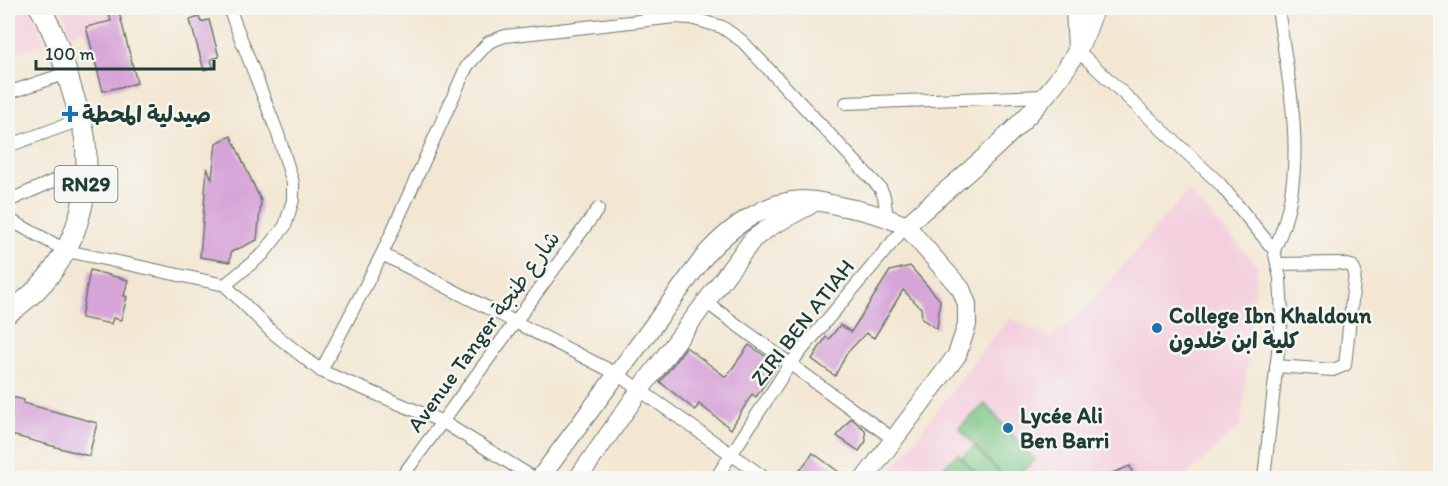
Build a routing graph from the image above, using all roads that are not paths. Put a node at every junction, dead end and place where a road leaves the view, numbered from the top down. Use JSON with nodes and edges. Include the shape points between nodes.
{"nodes":[{"id":1,"x":40,"y":8,"type":"edge"},
{"id":2,"x":57,"y":8,"type":"edge"},
{"id":3,"x":229,"y":8,"type":"edge"},
{"id":4,"x":1075,"y":8,"type":"edge"},
{"id":5,"x":1094,"y":8,"type":"edge"},
{"id":6,"x":1278,"y":8,"type":"edge"},
{"id":7,"x":54,"y":31,"type":"junction"},
{"id":8,"x":1077,"y":50,"type":"junction"},
{"id":9,"x":67,"y":73,"type":"junction"},
{"id":10,"x":8,"y":93,"type":"edge"},
{"id":11,"x":1046,"y":96,"type":"junction"},
{"id":12,"x":846,"y":103,"type":"dead end"},
{"id":13,"x":81,"y":120,"type":"junction"},
{"id":14,"x":8,"y":146,"type":"edge"},
{"id":15,"x":87,"y":172,"type":"junction"},
{"id":16,"x":8,"y":201,"type":"edge"},
{"id":17,"x":817,"y":201,"type":"junction"},
{"id":18,"x":598,"y":209,"type":"dead end"},
{"id":19,"x":887,"y":217,"type":"junction"},
{"id":20,"x":8,"y":219,"type":"edge"},
{"id":21,"x":906,"y":226,"type":"junction"},
{"id":22,"x":1274,"y":250,"type":"junction"},
{"id":23,"x":67,"y":251,"type":"junction"},
{"id":24,"x":382,"y":254,"type":"junction"},
{"id":25,"x":1277,"y":264,"type":"junction"},
{"id":26,"x":225,"y":285,"type":"junction"},
{"id":27,"x":707,"y":303,"type":"junction"},
{"id":28,"x":8,"y":313,"type":"edge"},
{"id":29,"x":517,"y":323,"type":"junction"},
{"id":30,"x":790,"y":364,"type":"junction"},
{"id":31,"x":1276,"y":366,"type":"junction"},
{"id":32,"x":321,"y":371,"type":"junction"},
{"id":33,"x":617,"y":374,"type":"junction"},
{"id":34,"x":640,"y":390,"type":"junction"},
{"id":35,"x":443,"y":422,"type":"junction"},
{"id":36,"x":893,"y":439,"type":"junction"},
{"id":37,"x":733,"y":455,"type":"junction"},
{"id":38,"x":401,"y":478,"type":"edge"},
{"id":39,"x":534,"y":478,"type":"edge"},
{"id":40,"x":540,"y":478,"type":"edge"},
{"id":41,"x":578,"y":478,"type":"edge"},
{"id":42,"x":716,"y":478,"type":"edge"},
{"id":43,"x":765,"y":478,"type":"edge"},
{"id":44,"x":865,"y":478,"type":"edge"},
{"id":45,"x":1264,"y":478,"type":"edge"}],
"edges":[{"from":1,"to":7,"type":"main road","number":"RN29"},
{"from":2,"to":7,"type":"main road","number":"RN29"},
{"from":3,"to":26,"type":"street","via":[[278,134],[293,183],[293,200],[285,226],[263,254]]},
{"from":4,"to":8,"type":"street"},
{"from":5,"to":8,"type":"street"},
{"from":6,"to":22,"type":"street","via":[[1295,114],[1296,163],[1291,200]]},
{"from":7,"to":9,"type":"main road","number":"RN29"},
{"from":8,"to":11,"type":"street"},
{"from":8,"to":22,"type":"street","via":[[1220,184]]},
{"from":9,"to":10,"type":"street"},
{"from":9,"to":13,"type":"main road","number":"RN29"},
{"from":11,"to":12,"type":"street"},
{"from":11,"to":21,"type":"street","via":[[1020,125]]},
{"from":13,"to":14,"type":"street"},
{"from":13,"to":15,"type":"main road","number":"RN29"},
{"from":15,"to":16,"type":"street","via":[[58,179]]},
{"from":15,"to":23,"type":"main road","number":"RN29","via":[[81,212]]},
{"from":17,"to":19,"type":"street"},
{"from":17,"to":27,"type":"street","via":[[753,239]]},
{"from":17,"to":33,"type":"street","via":[[775,206],[725,233]]},
{"from":18,"to":29,"type":"street","name":"Avenue Tanger شارع طنجة"},
{"from":19,"to":21,"type":"street"},
{"from":19,"to":24,"type":"street","via":[[880,188],[742,41],[722,27],[675,17],[505,36],[489,42],[468,66]]},
{"from":20,"to":23,"type":"street"},
{"from":21,"to":30,"type":"street","name":"ZIRI BEN ATIAH"},
{"from":21,"to":36,"type":"street","via":[[961,289],[968,316],[957,355]]},
{"from":22,"to":25,"type":"street"},
{"from":23,"to":26,"type":"street"},
{"from":23,"to":28,"type":"main road","number":"RN29","via":[[25,301]]},
{"from":24,"to":29,"type":"street"},
{"from":24,"to":32,"type":"street"},
{"from":25,"to":31,"type":"street","via":[[1282,316]]},
{"from":25,"to":31,"type":"street","via":[[1349,264],[1355,272],[1345,365],[1333,370]]},
{"from":26,"to":32,"type":"street","via":[[280,339]]},
{"from":27,"to":30,"type":"street"},
{"from":27,"to":34,"type":"street"},
{"from":29,"to":33,"type":"street"},
{"from":29,"to":35,"type":"street","name":"Avenue Tanger شارع طنجة"},
{"from":30,"to":36,"type":"street"},
{"from":30,"to":37,"type":"street","name":"ZIRI BEN ATIAH"},
{"from":31,"to":45,"type":"street"},
{"from":32,"to":35,"type":"street"},
{"from":33,"to":34,"type":"street"},
{"from":33,"to":40,"type":"street"},
{"from":34,"to":37,"type":"street"},
{"from":34,"to":41,"type":"street"},
{"from":35,"to":38,"type":"street","name":"Avenue Tanger شارع طنجة"},
{"from":35,"to":39,"type":"street"},
{"from":36,"to":44,"type":"street"},
{"from":37,"to":42,"type":"street","name":"ZIRI BEN ATIAH"},
{"from":37,"to":43,"type":"street"}]}
